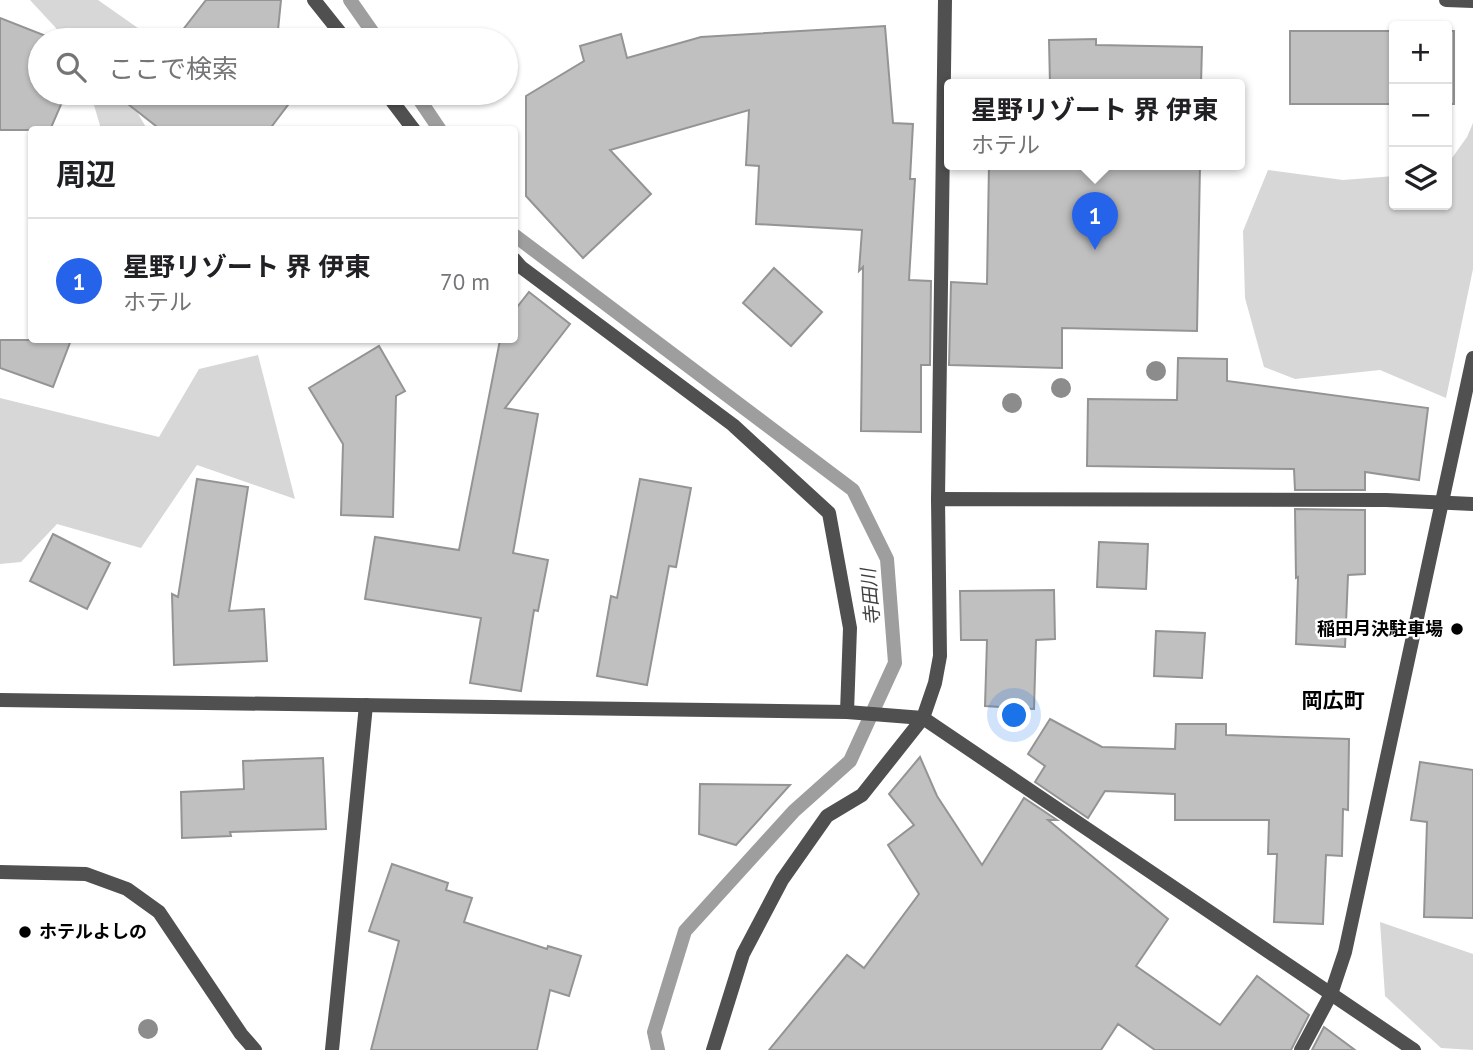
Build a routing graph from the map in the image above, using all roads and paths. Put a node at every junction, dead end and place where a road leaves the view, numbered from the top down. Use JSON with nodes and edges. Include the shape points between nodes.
{"nodes":[{"id":1,"x":314,"y":0,"type":"edge"},
{"id":2,"x":945,"y":0,"type":"edge"},
{"id":3,"x":1446,"y":0,"type":"edge"},
{"id":4,"x":1473,"y":1,"type":"edge"},
{"id":5,"x":336,"y":28,"type":"edge"},
{"id":6,"x":395,"y":105,"type":"edge"},
{"id":7,"x":411,"y":126,"type":"edge"},
{"id":8,"x":518,"y":264,"type":"edge"},
{"id":9,"x":1473,"y":358,"type":"edge"},
{"id":10,"x":938,"y":499,"type":"junction"},
{"id":11,"x":1440,"y":503,"type":"junction"},
{"id":12,"x":1473,"y":504,"type":"edge"},
{"id":13,"x":0,"y":700,"type":"edge"},
{"id":14,"x":366,"y":705,"type":"junction"},
{"id":15,"x":847,"y":712,"type":"junction"},
{"id":16,"x":923,"y":718,"type":"junction"},
{"id":17,"x":0,"y":872,"type":"edge"},
{"id":18,"x":1331,"y":994,"type":"junction"},
{"id":19,"x":255,"y":1050,"type":"edge"},
{"id":20,"x":332,"y":1050,"type":"edge"},
{"id":21,"x":713,"y":1050,"type":"edge"},
{"id":22,"x":1301,"y":1050,"type":"edge"},
{"id":23,"x":1414,"y":1050,"type":"edge"}],
"edges":[{"from":1,"to":5,"type":"street"},
{"from":2,"to":10,"type":"street"},
{"from":3,"to":4,"type":"street"},
{"from":6,"to":7,"type":"street"},
{"from":8,"to":15,"type":"street","via":[[733,425],[829,513],[850,628]]},
{"from":9,"to":11,"type":"street"},
{"from":10,"to":11,"type":"street"},
{"from":10,"to":16,"type":"street","via":[[940,656]]},
{"from":11,"to":12,"type":"street"},
{"from":11,"to":18,"type":"street","via":[[1345,952]]},
{"from":13,"to":14,"type":"street"},
{"from":14,"to":15,"type":"street"},
{"from":14,"to":20,"type":"street"},
{"from":15,"to":16,"type":"street"},
{"from":16,"to":18,"type":"street"},
{"from":16,"to":21,"type":"street","via":[[862,795],[827,816],[782,880],[743,954]]},
{"from":17,"to":19,"type":"street","via":[[86,874],[138,896],[159,912]]},
{"from":18,"to":22,"type":"street"},
{"from":18,"to":23,"type":"street"}]}
